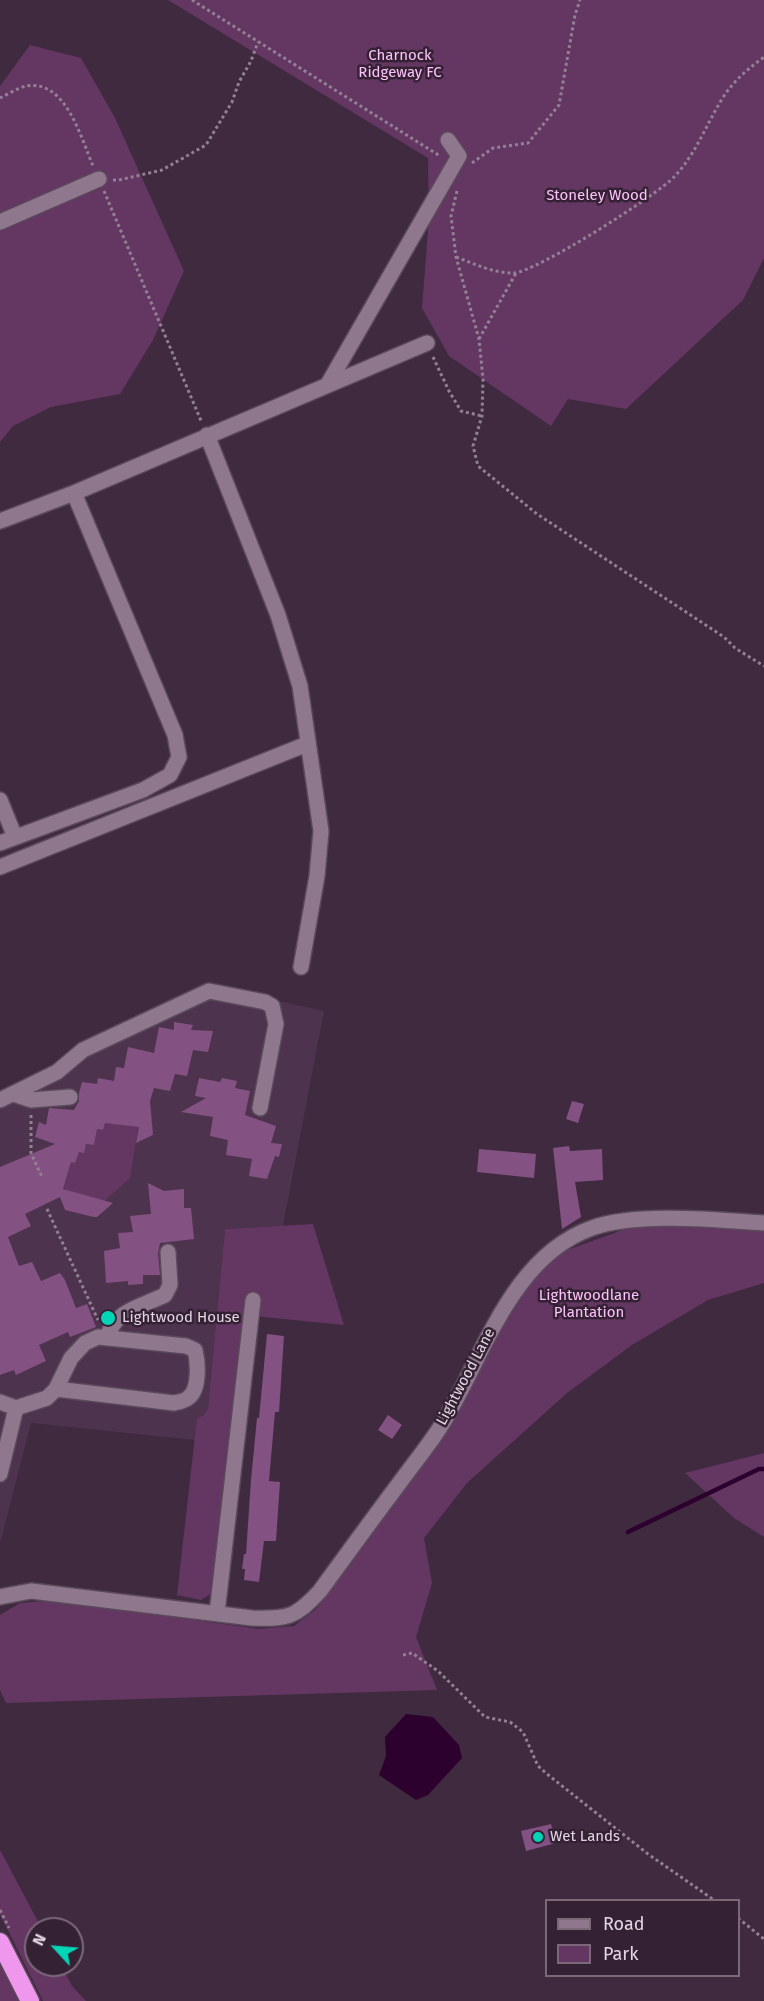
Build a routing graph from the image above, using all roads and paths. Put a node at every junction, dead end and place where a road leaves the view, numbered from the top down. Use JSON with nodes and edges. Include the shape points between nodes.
{"nodes":[{"id":1,"x":192,"y":0,"type":"edge"},
{"id":2,"x":580,"y":0,"type":"edge"},
{"id":3,"x":258,"y":42,"type":"junction"},
{"id":4,"x":764,"y":57,"type":"edge"},
{"id":5,"x":0,"y":98,"type":"edge"},
{"id":6,"x":448,"y":140,"type":"dead end"},
{"id":7,"x":458,"y":167,"type":"junction"},
{"id":8,"x":99,"y":178,"type":"junction"},
{"id":9,"x":0,"y":222,"type":"edge"},
{"id":10,"x":456,"y":257,"type":"junction"},
{"id":11,"x":516,"y":273,"type":"junction"},
{"id":12,"x":479,"y":339,"type":"junction"},
{"id":13,"x":427,"y":343,"type":"joint"},
{"id":14,"x":328,"y":384,"type":"junction"},
{"id":15,"x":482,"y":416,"type":"junction"},
{"id":16,"x":207,"y":435,"type":"junction"},
{"id":17,"x":74,"y":493,"type":"junction"},
{"id":18,"x":0,"y":521,"type":"edge"},
{"id":19,"x":764,"y":666,"type":"edge"},
{"id":20,"x":307,"y":744,"type":"junction"},
{"id":21,"x":0,"y":800,"type":"edge"},
{"id":22,"x":15,"y":837,"type":"junction"},
{"id":23,"x":0,"y":843,"type":"edge"},
{"id":24,"x":0,"y":867,"type":"edge"},
{"id":25,"x":301,"y":967,"type":"dead end"},
{"id":26,"x":7,"y":1097,"type":"edge"},
{"id":27,"x":70,"y":1097,"type":"dead end"},
{"id":28,"x":31,"y":1100,"type":"junction"},
{"id":29,"x":260,"y":1108,"type":"dead end"},
{"id":30,"x":42,"y":1177,"type":"dead end"},
{"id":31,"x":47,"y":1209,"type":"dead end"},
{"id":32,"x":764,"y":1223,"type":"edge"},
{"id":33,"x":168,"y":1252,"type":"dead end"},
{"id":34,"x":253,"y":1300,"type":"dead end"},
{"id":35,"x":107,"y":1338,"type":"junction"},
{"id":36,"x":56,"y":1389,"type":"junction"},
{"id":37,"x":0,"y":1402,"type":"edge"},
{"id":38,"x":16,"y":1408,"type":"junction"},
{"id":39,"x":0,"y":1474,"type":"edge"},
{"id":40,"x":0,"y":1597,"type":"edge"},
{"id":41,"x":217,"y":1613,"type":"junction"},
{"id":42,"x":403,"y":1655,"type":"dead end"},
{"id":43,"x":713,"y":1899,"type":"edge"},
{"id":44,"x":740,"y":1920,"type":"edge"},
{"id":45,"x":764,"y":1939,"type":"edge"},
{"id":46,"x":0,"y":1942,"type":"edge"},
{"id":47,"x":30,"y":2001,"type":"edge"}],
"edges":[{"from":1,"to":3,"type":"path"},
{"from":2,"to":7,"type":"path","via":[[559,105],[528,143],[493,148]]},
{"from":3,"to":7,"type":"path"},
{"from":3,"to":8,"type":"path","via":[[232,102],[206,145],[162,170],[119,180]]},
{"from":4,"to":11,"type":"path","via":[[740,76],[722,98],[702,139],[674,178],[570,248]]},
{"from":5,"to":8,"type":"path","via":[[25,86],[42,86],[60,97],[74,119]]},
{"from":6,"to":7,"type":"street","via":[[459,156]]},
{"from":7,"to":10,"type":"path","via":[[451,216]]},
{"from":7,"to":14,"type":"street"},
{"from":8,"to":9,"type":"street"},
{"from":8,"to":16,"type":"path"},
{"from":10,"to":11,"type":"path","via":[[490,270]]},
{"from":10,"to":12,"type":"path"},
{"from":11,"to":12,"type":"path"},
{"from":12,"to":15,"type":"path"},
{"from":13,"to":14,"type":"street"},
{"from":13,"to":15,"type":"path","via":[[461,411]]},
{"from":14,"to":16,"type":"street"},
{"from":15,"to":19,"type":"path","via":[[473,446],[478,466],[537,514]]},
{"from":16,"to":17,"type":"street"},
{"from":16,"to":20,"type":"street","via":[[278,615],[300,686]]},
{"from":17,"to":18,"type":"street"},
{"from":17,"to":22,"type":"street","via":[[176,735],[179,757],[170,775],[142,790]]},
{"from":20,"to":24,"type":"street"},
{"from":20,"to":25,"type":"street","via":[[321,831]]},
{"from":21,"to":22,"type":"street"},
{"from":22,"to":23,"type":"street"},
{"from":26,"to":28,"type":"street"},
{"from":26,"to":29,"type":"street","via":[[57,1072],[83,1050],[208,991],[272,1006],[276,1024]]},
{"from":27,"to":28,"type":"street"},
{"from":28,"to":30,"type":"path","via":[[31,1153]]},
{"from":31,"to":35,"type":"path"},
{"from":32,"to":41,"type":"street","name":"Lightwood Lane","via":[[635,1220],[592,1228],[564,1242],[534,1266],[498,1318],[441,1426],[306,1606],[284,1619]]},
{"from":33,"to":35,"type":"street","via":[[170,1285],[165,1295],[139,1304],[120,1317],[109,1329]]},
{"from":34,"to":41,"type":"street"},
{"from":35,"to":36,"type":"street","via":[[85,1343],[71,1358]]},
{"from":35,"to":36,"type":"street","via":[[195,1350],[198,1371],[194,1393],[174,1403]]},
{"from":36,"to":38,"type":"street","via":[[47,1398]]},
{"from":37,"to":38,"type":"street"},
{"from":38,"to":39,"type":"street"},
{"from":40,"to":41,"type":"street","name":"Lightwood Lane","via":[[31,1591]]},
{"from":42,"to":43,"type":"path","via":[[412,1653],[438,1671],[484,1717],[510,1722],[523,1732],[538,1766],[547,1774]]},
{"from":44,"to":45,"type":"path"},
{"from":46,"to":47,"type":"highway"}]}
